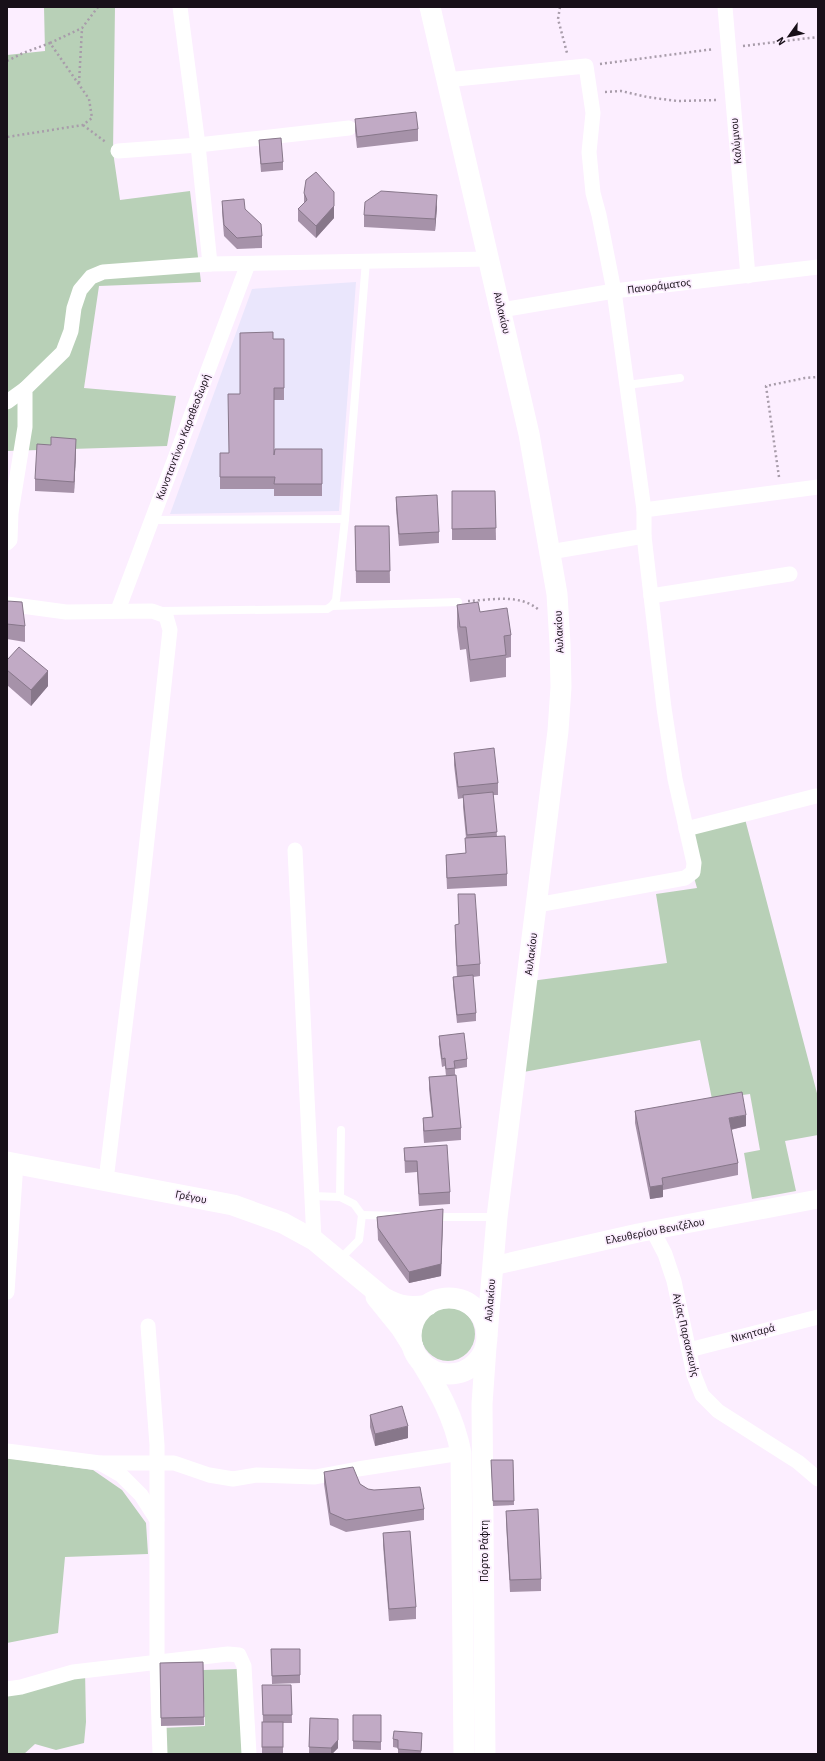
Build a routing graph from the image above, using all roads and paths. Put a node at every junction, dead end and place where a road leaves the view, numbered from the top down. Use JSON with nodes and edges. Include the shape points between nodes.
{"nodes":[{"id":1,"x":98,"y":7,"type":"edge"},
{"id":2,"x":180,"y":7,"type":"edge"},
{"id":3,"x":430,"y":7,"type":"edge"},
{"id":4,"x":560,"y":7,"type":"edge"},
{"id":5,"x":725,"y":7,"type":"edge"},
{"id":6,"x":82,"y":28,"type":"junction"},
{"id":7,"x":818,"y":37,"type":"edge"},
{"id":8,"x":50,"y":42,"type":"junction"},
{"id":9,"x":729,"y":48,"type":"junction"},
{"id":10,"x":7,"y":61,"type":"edge"},
{"id":11,"x":586,"y":66,"type":"junction"},
{"id":12,"x":570,"y":67,"type":"junction"},
{"id":13,"x":446,"y":80,"type":"junction"},
{"id":14,"x":79,"y":84,"type":"junction"},
{"id":15,"x":590,"y":93,"type":"junction"},
{"id":16,"x":732,"y":99,"type":"junction"},
{"id":17,"x":83,"y":125,"type":"junction"},
{"id":18,"x":349,"y":128,"type":"dead end"},
{"id":19,"x":7,"y":137,"type":"edge"},
{"id":20,"x":198,"y":145,"type":"junction"},
{"id":21,"x":118,"y":151,"type":"joint"},
{"id":22,"x":489,"y":259,"type":"junction"},
{"id":23,"x":366,"y":261,"type":"junction"},
{"id":24,"x":210,"y":264,"type":"junction"},
{"id":25,"x":248,"y":264,"type":"junction"},
{"id":26,"x":818,"y":267,"type":"edge"},
{"id":27,"x":748,"y":276,"type":"junction"},
{"id":28,"x":614,"y":291,"type":"junction"},
{"id":29,"x":501,"y":310,"type":"junction"},
{"id":30,"x":818,"y":377,"type":"edge"},
{"id":31,"x":680,"y":378,"type":"dead end"},
{"id":32,"x":627,"y":385,"type":"junction"},
{"id":33,"x":25,"y":389,"type":"junction"},
{"id":34,"x":7,"y":402,"type":"edge"},
{"id":35,"x":818,"y":487,"type":"edge"},
{"id":36,"x":781,"y":492,"type":"junction"},
{"id":37,"x":644,"y":510,"type":"junction"},
{"id":38,"x":345,"y":519,"type":"junction"},
{"id":39,"x":152,"y":520,"type":"junction"},
{"id":40,"x":644,"y":536,"type":"junction"},
{"id":41,"x":7,"y":543,"type":"edge"},
{"id":42,"x":550,"y":552,"type":"junction"},
{"id":43,"x":790,"y":574,"type":"dead end"},
{"id":44,"x":651,"y":596,"type":"junction"},
{"id":45,"x":458,"y":602,"type":"joint"},
{"id":46,"x":7,"y":604,"type":"edge"},
{"id":47,"x":332,"y":606,"type":"junction"},
{"id":48,"x":118,"y":610,"type":"junction"},
{"id":49,"x":152,"y":611,"type":"junction"},
{"id":50,"x":559,"y":630,"type":"junction"},
{"id":51,"x":817,"y":793,"type":"edge"},
{"id":52,"x":686,"y":828,"type":"junction"},
{"id":53,"x":295,"y":850,"type":"dead end"},
{"id":54,"x":537,"y":905,"type":"junction"},
{"id":55,"x":341,"y":1130,"type":"dead end"},
{"id":56,"x":12,"y":1162,"type":"edge"},
{"id":57,"x":106,"y":1180,"type":"junction"},
{"id":58,"x":312,"y":1196,"type":"junction"},
{"id":59,"x":340,"y":1197,"type":"junction"},
{"id":60,"x":818,"y":1199,"type":"edge"},
{"id":61,"x":362,"y":1216,"type":"junction"},
{"id":62,"x":406,"y":1216,"type":"edge"},
{"id":63,"x":421,"y":1217,"type":"edge"},
{"id":64,"x":497,"y":1217,"type":"junction"},
{"id":65,"x":653,"y":1231,"type":"junction"},
{"id":66,"x":314,"y":1240,"type":"junction"},
{"id":67,"x":340,"y":1259,"type":"junction"},
{"id":68,"x":493,"y":1266,"type":"junction"},
{"id":69,"x":357,"y":1276,"type":"junction"},
{"id":70,"x":7,"y":1292,"type":"edge"},
{"id":71,"x":453,"y":1298,"type":"junction"},
{"id":72,"x":428,"y":1304,"type":"junction"},
{"id":73,"x":818,"y":1317,"type":"edge"},
{"id":74,"x":148,"y":1326,"type":"dead end"},
{"id":75,"x":486,"y":1341,"type":"junction"},
{"id":76,"x":689,"y":1350,"type":"junction"},
{"id":77,"x":416,"y":1353,"type":"junction"},
{"id":78,"x":7,"y":1451,"type":"edge"},
{"id":79,"x":461,"y":1454,"type":"junction"},
{"id":80,"x":100,"y":1462,"type":"junction"},
{"id":81,"x":157,"y":1463,"type":"junction"},
{"id":82,"x":818,"y":1479,"type":"edge"},
{"id":83,"x":157,"y":1520,"type":"junction"},
{"id":84,"x":157,"y":1663,"type":"junction"},
{"id":85,"x":7,"y":1689,"type":"edge"},
{"id":86,"x":160,"y":1754,"type":"edge"},
{"id":87,"x":249,"y":1754,"type":"edge"},
{"id":88,"x":464,"y":1754,"type":"edge"},
{"id":89,"x":485,"y":1754,"type":"edge"}],
"edges":[{"from":1,"to":6,"type":"path"},
{"from":2,"to":20,"type":"street"},
{"from":3,"to":13,"type":"main road","name":"Αυλακίου"},
{"from":4,"to":12,"type":"path","via":[[558,19]]},
{"from":5,"to":9,"type":"street","name":"Καλύμνου"},
{"from":6,"to":8,"type":"path"},
{"from":6,"to":14,"type":"path"},
{"from":7,"to":9,"type":"path"},
{"from":8,"to":10,"type":"path"},
{"from":8,"to":14,"type":"path"},
{"from":9,"to":11,"type":"path"},
{"from":9,"to":16,"type":"street","name":"Καλύμνου"},
{"from":11,"to":12,"type":"street"},
{"from":11,"to":15,"type":"street"},
{"from":12,"to":13,"type":"street"},
{"from":13,"to":22,"type":"main road","name":"Αυλακίου"},
{"from":14,"to":17,"type":"path","via":[[89,100],[92,118]]},
{"from":15,"to":16,"type":"path","via":[[621,91],[677,101]]},
{"from":15,"to":28,"type":"street","via":[[593,113],[589,152],[593,193],[600,215]]},
{"from":16,"to":27,"type":"street","name":"Καλύμνου"},
{"from":17,"to":19,"type":"path"},
{"from":17,"to":21,"type":"path"},
{"from":18,"to":20,"type":"street"},
{"from":20,"to":21,"type":"street"},
{"from":20,"to":24,"type":"street"},
{"from":22,"to":23,"type":"street"},
{"from":22,"to":29,"type":"main road","name":"Αυλακίου"},
{"from":23,"to":25,"type":"street"},
{"from":23,"to":38,"type":"lane"},
{"from":24,"to":25,"type":"street"},
{"from":24,"to":33,"type":"street","via":[[103,272],[91,278],[80,290],[74,308],[71,331],[63,352]]},
{"from":25,"to":39,"type":"street","name":"Κωνσταντίνου Καραθεοδωρή"},
{"from":26,"to":27,"type":"street","name":"Πανοράματος"},
{"from":27,"to":28,"type":"street","name":"Πανοράματος"},
{"from":28,"to":29,"type":"street","name":"Πανοράματος"},
{"from":28,"to":32,"type":"street"},
{"from":29,"to":42,"type":"main road","name":"Αυλακίου","via":[[529,434]]},
{"from":30,"to":36,"type":"path","via":[[766,386]]},
{"from":31,"to":32,"type":"lane"},
{"from":32,"to":37,"type":"street"},
{"from":33,"to":34,"type":"street"},
{"from":33,"to":41,"type":"street","via":[[25,427],[11,513],[10,540]]},
{"from":35,"to":36,"type":"street"},
{"from":36,"to":37,"type":"street"},
{"from":37,"to":40,"type":"street"},
{"from":38,"to":39,"type":"lane"},
{"from":38,"to":47,"type":"lane","via":[[336,600]]},
{"from":39,"to":48,"type":"street","name":"Κωνσταντίνου Καραθεοδωρή"},
{"from":40,"to":42,"type":"street"},
{"from":40,"to":44,"type":"street"},
{"from":42,"to":50,"type":"main road","name":"Αυλακίου"},
{"from":43,"to":44,"type":"street"},
{"from":44,"to":52,"type":"street","via":[[664,708]]},
{"from":45,"to":47,"type":"lane"},
{"from":45,"to":50,"type":"path","via":[[516,599],[536,608]]},
{"from":46,"to":48,"type":"street","via":[[66,612]]},
{"from":47,"to":49,"type":"lane","via":[[327,609]]},
{"from":48,"to":49,"type":"street"},
{"from":49,"to":57,"type":"street","via":[[166,616],[170,630]]},
{"from":50,"to":54,"type":"main road","name":"Αυλακίου","via":[[558,731]]},
{"from":51,"to":52,"type":"street"},
{"from":52,"to":54,"type":"street","via":[[694,863],[693,872],[685,878]]},
{"from":53,"to":58,"type":"street"},
{"from":54,"to":64,"type":"main road","name":"Αυλακίου"},
{"from":55,"to":59,"type":"lane"},
{"from":56,"to":57,"type":"main road","name":"Γρέγου"},
{"from":56,"to":70,"type":"street"},
{"from":57,"to":66,"type":"main road","name":"Γρέγου","via":[[233,1206],[283,1223]]},
{"from":58,"to":59,"type":"lane"},
{"from":58,"to":66,"type":"street"},
{"from":59,"to":61,"type":"lane","via":[[354,1204]]},
{"from":60,"to":65,"type":"street","name":"Ελευθερίου Βενιζέλου"},
{"from":61,"to":62,"type":"lane"},
{"from":61,"to":67,"type":"lane","via":[[359,1240]]},
{"from":63,"to":64,"type":"lane"},
{"from":64,"to":68,"type":"main road","name":"Αυλακίου"},
{"from":65,"to":68,"type":"street","name":"Ελευθερίου Βενιζέλου"},
{"from":65,"to":76,"type":"street","name":"Αγίας Παρασκευής","via":[[665,1254],[674,1281]]},
{"from":66,"to":67,"type":"main road","name":"Γρέγου"},
{"from":67,"to":69,"type":"main road","name":"Γρέγου"},
{"from":68,"to":71,"type":"main road","name":"Αυλακίου","via":[[481,1286],[464,1297]]},
{"from":68,"to":75,"type":"main road","name":"Αυλακίου"},
{"from":69,"to":72,"type":"main road","name":"Γρέγου","via":[[384,1298],[399,1305],[415,1307]]},
{"from":69,"to":77,"type":"main road","name":"Γρέγου","via":[[390,1314]]},
{"from":71,"to":72,"type":"main road","via":[[440,1299]]},
{"from":71,"to":75,"type":"main road","via":[[466,1302],[477,1310],[484,1321]]},
{"from":72,"to":77,"type":"main road","via":[[419,1313],[411,1335]]},
{"from":73,"to":76,"type":"street","name":"Νικηταρά"},
{"from":74,"to":81,"type":"street"},
{"from":75,"to":77,"type":"main road","via":[[480,1358],[472,1366],[457,1373],[441,1373],[430,1369]]},
{"from":75,"to":89,"type":"main road","name":"Πόρτο Ράφτη","via":[[482,1404]]},
{"from":76,"to":82,"type":"street","name":"Αγίας Παρασκευής","via":[[694,1375],[702,1395],[718,1411],[798,1462]]},
{"from":77,"to":79,"type":"main road","name":"Πόρτο Ράφτη","via":[[445,1404],[456,1429]]},
{"from":78,"to":80,"type":"street"},
{"from":79,"to":81,"type":"street","via":[[316,1477],[257,1475],[233,1479],[209,1475],[174,1463]]},
{"from":79,"to":88,"type":"main road","name":"Πόρτο Ράφτη"},
{"from":80,"to":81,"type":"street"},
{"from":80,"to":83,"type":"street","via":[[121,1475],[141,1495]]},
{"from":81,"to":83,"type":"street"},
{"from":83,"to":84,"type":"street"},
{"from":84,"to":85,"type":"street","via":[[73,1672]]},
{"from":84,"to":86,"type":"street"},
{"from":84,"to":87,"type":"street","via":[[228,1654],[239,1655],[244,1666]]}]}
